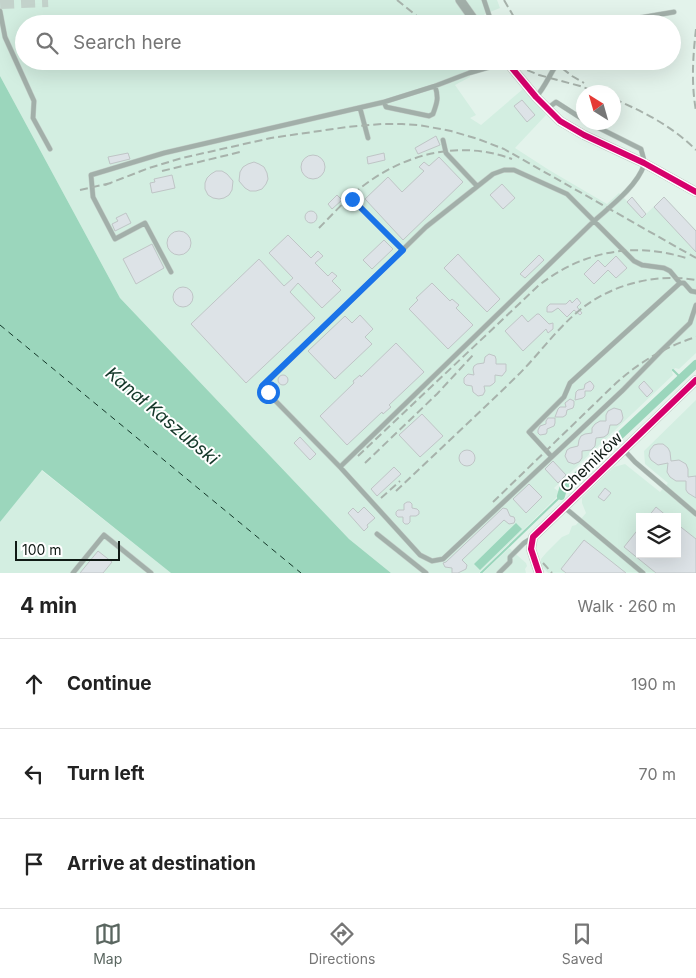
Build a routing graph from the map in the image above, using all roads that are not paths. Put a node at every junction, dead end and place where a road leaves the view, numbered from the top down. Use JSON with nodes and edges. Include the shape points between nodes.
{"nodes":[{"id":1,"x":460,"y":0,"type":"edge"},
{"id":2,"x":484,"y":0,"type":"edge"},
{"id":3,"x":0,"y":11,"type":"edge"},
{"id":4,"x":674,"y":12,"type":"dead end"},
{"id":5,"x":471,"y":15,"type":"edge"},
{"id":6,"x":489,"y":15,"type":"edge"},
{"id":7,"x":656,"y":15,"type":"edge"},
{"id":8,"x":15,"y":59,"type":"edge"},
{"id":9,"x":20,"y":70,"type":"edge"},
{"id":10,"x":479,"y":70,"type":"edge"},
{"id":11,"x":514,"y":70,"type":"edge"},
{"id":12,"x":552,"y":70,"type":"edge"},
{"id":13,"x":436,"y":86,"type":"junction"},
{"id":14,"x":536,"y":97,"type":"junction"},
{"id":15,"x":384,"y":102,"type":"junction"},
{"id":16,"x":360,"y":108,"type":"junction"},
{"id":17,"x":547,"y":109,"type":"junction"},
{"id":18,"x":576,"y":115,"type":"edge"},
{"id":19,"x":586,"y":130,"type":"edge"},
{"id":20,"x":601,"y":130,"type":"edge"},
{"id":21,"x":584,"y":136,"type":"junction"},
{"id":22,"x":368,"y":138,"type":"dead end"},
{"id":23,"x":443,"y":140,"type":"dead end"},
{"id":24,"x":50,"y":149,"type":"dead end"},
{"id":25,"x":644,"y":163,"type":"junction"},
{"id":26,"x":477,"y":186,"type":"junction"},
{"id":27,"x":696,"y":192,"type":"edge"},
{"id":28,"x":352,"y":199,"type":"dead end"},
{"id":29,"x":594,"y":222,"type":"junction"},
{"id":30,"x":403,"y":250,"type":"junction"},
{"id":31,"x":171,"y":272,"type":"dead end"},
{"id":32,"x":680,"y":283,"type":"junction"},
{"id":33,"x":696,"y":292,"type":"edge"},
{"id":34,"x":696,"y":305,"type":"edge"},
{"id":35,"x":696,"y":380,"type":"edge"},
{"id":36,"x":624,"y":450,"type":"junction"},
{"id":37,"x":551,"y":456,"type":"junction"},
{"id":38,"x":340,"y":466,"type":"junction"},
{"id":39,"x":564,"y":507,"type":"junction"},
{"id":40,"x":695,"y":512,"type":"edge"},
{"id":41,"x":377,"y":534,"type":"dead end"},
{"id":42,"x":533,"y":537,"type":"junction"},
{"id":43,"x":73,"y":573,"type":"edge"},
{"id":44,"x":152,"y":573,"type":"edge"},
{"id":45,"x":426,"y":573,"type":"edge"},
{"id":46,"x":499,"y":573,"type":"edge"},
{"id":47,"x":539,"y":573,"type":"edge"},
{"id":48,"x":643,"y":573,"type":"edge"}],
"edges":[{"from":1,"to":5,"type":"street"},
{"from":2,"to":6,"type":"lane"},
{"from":3,"to":8,"type":"lane","via":[[5,37]]},
{"from":4,"to":7,"type":"lane"},
{"from":9,"to":24,"type":"lane","via":[[34,101],[33,118]]},
{"from":10,"to":13,"type":"lane"},
{"from":11,"to":14,"type":"street"},
{"from":12,"to":14,"type":"lane"},
{"from":13,"to":15,"type":"lane"},
{"from":13,"to":15,"type":"lane","via":[[438,100],[433,114],[429,116],[386,107]]},
{"from":14,"to":17,"type":"street"},
{"from":15,"to":16,"type":"lane"},
{"from":16,"to":22,"type":"lane"},
{"from":16,"to":31,"type":"lane","via":[[164,153],[91,175],[93,197],[116,239],[145,224]]},
{"from":17,"to":18,"type":"lane","via":[[556,102]]},
{"from":17,"to":21,"type":"street","via":[[560,122]]},
{"from":19,"to":21,"type":"lane"},
{"from":20,"to":25,"type":"lane","via":[[641,149]]},
{"from":21,"to":25,"type":"street"},
{"from":23,"to":26,"type":"lane","via":[[446,153]]},
{"from":25,"to":27,"type":"street"},
{"from":25,"to":29,"type":"lane","via":[[622,196]]},
{"from":26,"to":29,"type":"lane","via":[[493,174],[514,170],[567,194]]},
{"from":26,"to":30,"type":"lane"},
{"from":28,"to":30,"type":"lane"},
{"from":29,"to":32,"type":"lane","via":[[634,261],[664,268]]},
{"from":29,"to":38,"type":"lane"},
{"from":30,"to":38,"type":"lane","via":[[262,386]]},
{"from":32,"to":33,"type":"lane"},
{"from":32,"to":37,"type":"lane","via":[[570,383],[564,397],[529,432]]},
{"from":34,"to":37,"type":"lane","via":[[690,323]]},
{"from":35,"to":36,"type":"street","name":"Chemików"},
{"from":36,"to":39,"type":"street","name":"Chemików"},
{"from":36,"to":40,"type":"lane","name":"Chemików"},
{"from":37,"to":38,"type":"lane","via":[[442,559],[432,561],[420,554]]},
{"from":39,"to":42,"type":"street","name":"Chemików"},
{"from":39,"to":48,"type":"lane"},
{"from":41,"to":45,"type":"lane"},
{"from":42,"to":46,"type":"lane","via":[[510,557],[510,562]]},
{"from":42,"to":47,"type":"street","via":[[531,549]]},
{"from":43,"to":44,"type":"lane","via":[[104,535]]}]}
